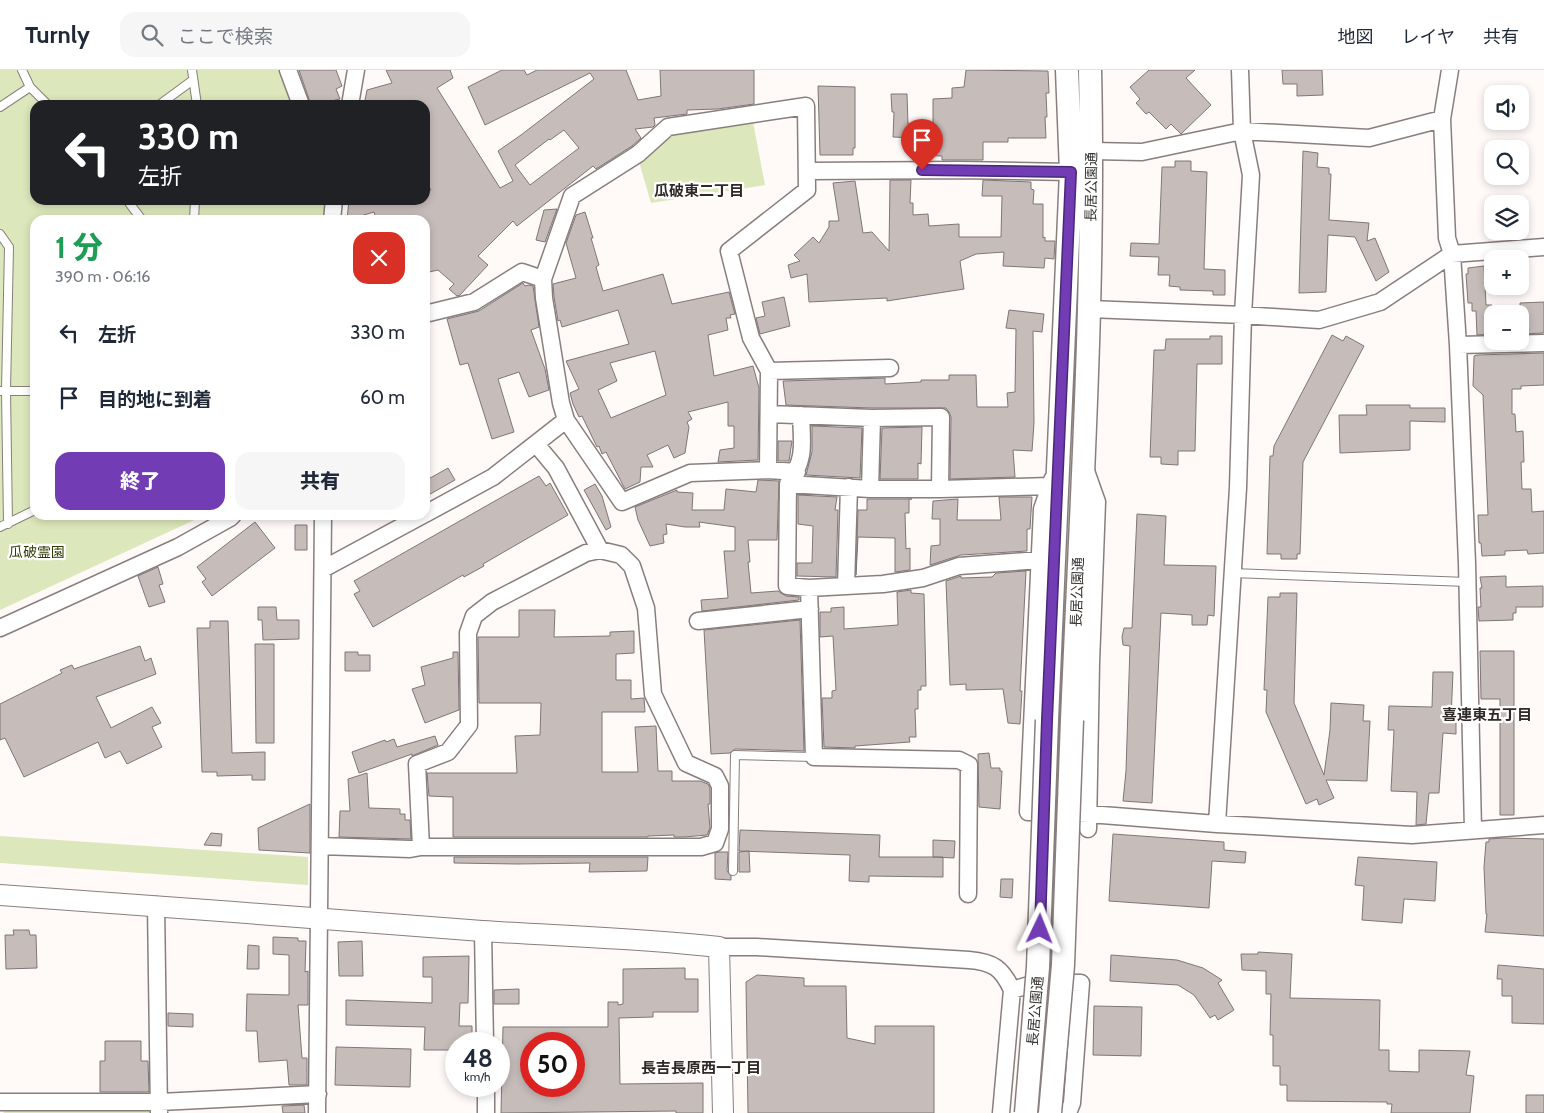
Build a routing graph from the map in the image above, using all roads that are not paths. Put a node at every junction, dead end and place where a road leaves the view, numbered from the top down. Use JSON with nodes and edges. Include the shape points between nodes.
{"nodes":[{"id":1,"x":22,"y":70,"type":"edge"},
{"id":2,"x":192,"y":70,"type":"edge"},
{"id":3,"x":288,"y":70,"type":"edge"},
{"id":4,"x":356,"y":70,"type":"edge"},
{"id":5,"x":1067,"y":70,"type":"edge"},
{"id":6,"x":1090,"y":70,"type":"edge"},
{"id":7,"x":1240,"y":70,"type":"edge"},
{"id":8,"x":1450,"y":70,"type":"edge"},
{"id":9,"x":194,"y":80,"type":"junction"},
{"id":10,"x":30,"y":87,"type":"junction"},
{"id":11,"x":43,"y":100,"type":"edge"},
{"id":12,"x":167,"y":100,"type":"edge"},
{"id":13,"x":196,"y":100,"type":"edge"},
{"id":14,"x":299,"y":100,"type":"edge"},
{"id":15,"x":351,"y":100,"type":"edge"},
{"id":16,"x":0,"y":107,"type":"edge"},
{"id":17,"x":1442,"y":119,"type":"junction"},
{"id":18,"x":1242,"y":131,"type":"junction"},
{"id":19,"x":1092,"y":151,"type":"junction"},
{"id":20,"x":808,"y":171,"type":"junction"},
{"id":21,"x":1071,"y":172,"type":"junction"},
{"id":22,"x":0,"y":234,"type":"edge"},
{"id":23,"x":1544,"y":247,"type":"edge"},
{"id":24,"x":1452,"y":254,"type":"junction"},
{"id":25,"x":542,"y":279,"type":"junction"},
{"id":26,"x":1089,"y":309,"type":"junction"},
{"id":27,"x":430,"y":313,"type":"edge"},
{"id":28,"x":1243,"y":315,"type":"junction"},
{"id":29,"x":1544,"y":343,"type":"edge"},
{"id":30,"x":1458,"y":345,"type":"junction"},
{"id":31,"x":890,"y":368,"type":"dead end"},
{"id":32,"x":769,"y":371,"type":"junction"},
{"id":33,"x":3,"y":391,"type":"edge"},
{"id":34,"x":30,"y":391,"type":"edge"},
{"id":35,"x":769,"y":414,"type":"junction"},
{"id":36,"x":801,"y":415,"type":"junction"},
{"id":37,"x":872,"y":418,"type":"junction"},
{"id":38,"x":566,"y":420,"type":"junction"},
{"id":39,"x":536,"y":444,"type":"junction"},
{"id":40,"x":1058,"y":460,"type":"junction"},
{"id":41,"x":1082,"y":463,"type":"junction"},
{"id":42,"x":768,"y":470,"type":"junction"},
{"id":43,"x":793,"y":478,"type":"junction"},
{"id":44,"x":1050,"y":486,"type":"junction"},
{"id":45,"x":849,"y":487,"type":"junction"},
{"id":46,"x":870,"y":489,"type":"junction"},
{"id":47,"x":940,"y":490,"type":"junction"},
{"id":48,"x":430,"y":511,"type":"edge"},
{"id":49,"x":30,"y":513,"type":"edge"},
{"id":50,"x":226,"y":520,"type":"edge"},
{"id":51,"x":323,"y":520,"type":"edge"},
{"id":52,"x":413,"y":520,"type":"edge"},
{"id":53,"x":8,"y":524,"type":"junction"},
{"id":54,"x":0,"y":527,"type":"edge"},
{"id":55,"x":600,"y":550,"type":"junction"},
{"id":56,"x":1040,"y":560,"type":"junction"},
{"id":57,"x":323,"y":569,"type":"junction"},
{"id":58,"x":1232,"y":573,"type":"junction"},
{"id":59,"x":1467,"y":582,"type":"junction"},
{"id":60,"x":846,"y":586,"type":"junction"},
{"id":61,"x":809,"y":588,"type":"junction"},
{"id":62,"x":810,"y":609,"type":"junction"},
{"id":63,"x":698,"y":621,"type":"dead end"},
{"id":64,"x":0,"y":628,"type":"edge"},
{"id":65,"x":814,"y":757,"type":"junction"},
{"id":66,"x":1089,"y":822,"type":"junction"},
{"id":67,"x":1217,"y":824,"type":"junction"},
{"id":68,"x":1544,"y":825,"type":"edge"},
{"id":69,"x":1473,"y":830,"type":"junction"},
{"id":70,"x":320,"y":846,"type":"junction"},
{"id":71,"x":421,"y":847,"type":"junction"},
{"id":72,"x":734,"y":871,"type":"dead end"},
{"id":73,"x":968,"y":894,"type":"dead end"},
{"id":74,"x":0,"y":896,"type":"edge"},
{"id":75,"x":156,"y":905,"type":"junction"},
{"id":76,"x":320,"y":918,"type":"junction"},
{"id":77,"x":483,"y":931,"type":"junction"},
{"id":78,"x":719,"y":947,"type":"junction"},
{"id":79,"x":1012,"y":990,"type":"junction"},
{"id":80,"x":485,"y":1032,"type":"edge"},
{"id":81,"x":318,"y":1094,"type":"junction"},
{"id":82,"x":486,"y":1097,"type":"edge"},
{"id":83,"x":0,"y":1102,"type":"edge"},
{"id":84,"x":160,"y":1108,"type":"edge"},
{"id":85,"x":318,"y":1113,"type":"edge"},
{"id":86,"x":486,"y":1113,"type":"edge"},
{"id":87,"x":723,"y":1113,"type":"edge"},
{"id":88,"x":1001,"y":1113,"type":"edge"},
{"id":89,"x":1026,"y":1113,"type":"edge"},
{"id":90,"x":1050,"y":1113,"type":"edge"},
{"id":91,"x":1068,"y":1113,"type":"edge"}],
"edges":[{"from":1,"to":10,"type":"lane"},
{"from":2,"to":9,"type":"lane"},
{"from":3,"to":14,"type":"street"},
{"from":4,"to":15,"type":"street"},
{"from":5,"to":21,"type":"main road","name":"長居公園通"},
{"from":6,"to":19,"type":"main road","name":"長居公園通"},
{"from":7,"to":18,"type":"street"},
{"from":8,"to":17,"type":"street"},
{"from":9,"to":12,"type":"lane"},
{"from":9,"to":13,"type":"lane"},
{"from":10,"to":11,"type":"lane"},
{"from":10,"to":16,"type":"lane"},
{"from":17,"to":18,"type":"street","via":[[1369,138]]},
{"from":17,"to":24,"type":"street","via":[[1447,238]]},
{"from":18,"to":19,"type":"street","via":[[1142,152]]},
{"from":18,"to":28,"type":"street","via":[[1251,175]]},
{"from":19,"to":26,"type":"main road","name":"長居公園通"},
{"from":20,"to":21,"type":"street"},
{"from":20,"to":25,"type":"street","via":[[806,106],[668,128],[638,154],[572,196]]},
{"from":20,"to":32,"type":"street","via":[[807,190],[728,251],[751,338]]},
{"from":21,"to":40,"type":"main road","name":"長居公園通"},
{"from":22,"to":33,"type":"lane","via":[[9,247]]},
{"from":23,"to":24,"type":"street"},
{"from":24,"to":28,"type":"street","via":[[1380,302],[1319,320]]},
{"from":24,"to":30,"type":"street"},
{"from":25,"to":27,"type":"street","via":[[522,272],[474,302]]},
{"from":25,"to":38,"type":"street"},
{"from":26,"to":28,"type":"street"},
{"from":26,"to":41,"type":"main road","name":"長居公園通"},
{"from":28,"to":58,"type":"street"},
{"from":29,"to":30,"type":"street"},
{"from":30,"to":59,"type":"street"},
{"from":31,"to":32,"type":"street"},
{"from":32,"to":35,"type":"street"},
{"from":33,"to":34,"type":"lane"},
{"from":33,"to":53,"type":"lane"},
{"from":35,"to":36,"type":"street"},
{"from":35,"to":42,"type":"street"},
{"from":36,"to":37,"type":"street"},
{"from":36,"to":43,"type":"street","via":[[802,460]]},
{"from":37,"to":46,"type":"street"},
{"from":37,"to":47,"type":"street","via":[[941,417]]},
{"from":38,"to":39,"type":"street"},
{"from":38,"to":42,"type":"street","via":[[622,502],[690,473]]},
{"from":39,"to":48,"type":"street","via":[[493,477]]},
{"from":39,"to":55,"type":"street","via":[[556,468]]},
{"from":40,"to":44,"type":"street"},
{"from":40,"to":89,"type":"main road","name":"長居公園通","bridge":true,"via":[[1038,967]]},
{"from":41,"to":66,"type":"street","via":[[1097,502]]},
{"from":41,"to":90,"type":"main road","name":"長居公園通","bridge":true,"via":[[1063,966]]},
{"from":42,"to":43,"type":"street"},
{"from":43,"to":45,"type":"street"},
{"from":43,"to":61,"type":"street","via":[[787,586]]},
{"from":44,"to":47,"type":"street"},
{"from":44,"to":56,"type":"street","via":[[1042,509]]},
{"from":45,"to":46,"type":"street"},
{"from":45,"to":60,"type":"street"},
{"from":46,"to":47,"type":"street"},
{"from":49,"to":53,"type":"lane"},
{"from":50,"to":64,"type":"street","via":[[178,547]]},
{"from":51,"to":57,"type":"street"},
{"from":52,"to":57,"type":"street"},
{"from":53,"to":54,"type":"lane"},
{"from":55,"to":71,"type":"street","via":[[586,553],[492,602],[474,616],[468,634],[470,725],[448,752],[417,764]]},
{"from":55,"to":71,"type":"street","via":[[621,555],[632,566],[646,608],[653,694],[686,763],[715,776],[720,786],[720,829],[716,842],[701,847]]},
{"from":56,"to":60,"type":"street","via":[[959,566],[922,578]]},
{"from":56,"to":66,"type":"street","via":[[1028,812]]},
{"from":57,"to":70,"type":"street"},
{"from":58,"to":59,"type":"lane"},
{"from":58,"to":67,"type":"street"},
{"from":59,"to":69,"type":"street"},
{"from":60,"to":61,"type":"street"},
{"from":61,"to":62,"type":"street"},
{"from":62,"to":63,"type":"street"},
{"from":62,"to":65,"type":"street"},
{"from":65,"to":72,"type":"lane","via":[[734,755]]},
{"from":65,"to":73,"type":"street","via":[[960,760],[969,765]]},
{"from":66,"to":67,"type":"street"},
{"from":67,"to":69,"type":"street","via":[[1412,835]]},
{"from":68,"to":69,"type":"street"},
{"from":70,"to":71,"type":"street"},
{"from":70,"to":76,"type":"street"},
{"from":74,"to":75,"type":"street"},
{"from":75,"to":76,"type":"street"},
{"from":75,"to":84,"type":"street"},
{"from":76,"to":77,"type":"street"},
{"from":76,"to":81,"type":"street"},
{"from":77,"to":78,"type":"street","via":[[668,941]]},
{"from":77,"to":80,"type":"street"},
{"from":78,"to":79,"type":"street","via":[[982,961],[1002,972]]},
{"from":78,"to":87,"type":"street"},
{"from":79,"to":88,"type":"street"},
{"from":79,"to":91,"type":"street","via":[[1039,982],[1081,983],[1072,1103]]},
{"from":81,"to":84,"type":"street"},
{"from":81,"to":85,"type":"street"},
{"from":82,"to":86,"type":"street"},
{"from":83,"to":84,"type":"street"}]}
